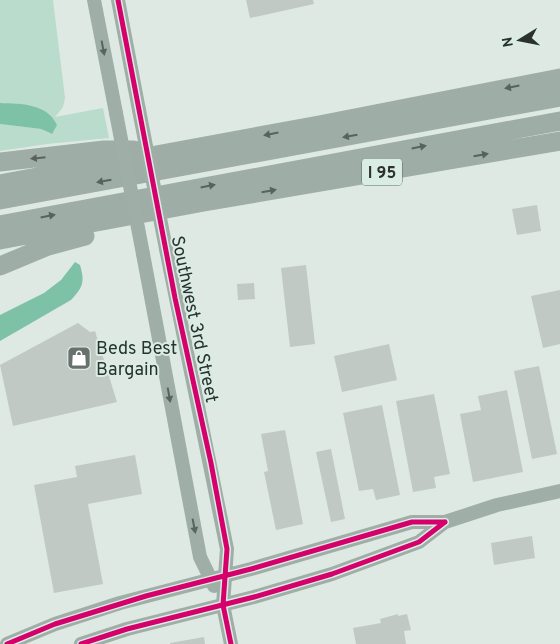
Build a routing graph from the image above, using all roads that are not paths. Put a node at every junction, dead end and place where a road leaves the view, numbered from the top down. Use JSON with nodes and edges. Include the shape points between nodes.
{"nodes":[{"id":1,"x":94,"y":0,"type":"edge"},
{"id":2,"x":118,"y":0,"type":"edge"},
{"id":3,"x":560,"y":78,"type":"edge"},
{"id":4,"x":560,"y":97,"type":"edge"},
{"id":5,"x":560,"y":121,"type":"edge"},
{"id":6,"x":560,"y":141,"type":"edge"},
{"id":7,"x":183,"y":150,"type":"junction"},
{"id":8,"x":0,"y":162,"type":"edge"},
{"id":9,"x":0,"y":184,"type":"edge"},
{"id":10,"x":0,"y":200,"type":"edge"},
{"id":11,"x":204,"y":202,"type":"junction"},
{"id":12,"x":0,"y":225,"type":"edge"},
{"id":13,"x":0,"y":240,"type":"edge"},
{"id":14,"x":0,"y":266,"type":"edge"},
{"id":15,"x":560,"y":491,"type":"edge"},
{"id":16,"x":445,"y":522,"type":"junction"},
{"id":17,"x":226,"y":575,"type":"junction"},
{"id":18,"x":211,"y":579,"type":"junction"},
{"id":19,"x":224,"y":605,"type":"junction"},
{"id":20,"x":7,"y":644,"type":"edge"},
{"id":21,"x":81,"y":644,"type":"edge"},
{"id":22,"x":231,"y":644,"type":"edge"}],
"edges":[{"from":1,"to":18,"type":"street","name":"Southwest 3rd Street","one_way":true,"bridge":true,"via":[[200,557]]},
{"from":2,"to":17,"type":"street","name":"Southwest 3rd Street","bridge":true,"via":[[226,540]]},
{"from":3,"to":7,"type":"highway","one_way":true},
{"from":4,"to":10,"type":"highway","one_way":true},
{"from":12,"to":5,"type":"highway","one_way":true},
{"from":11,"to":6,"type":"highway","number":"I 95","one_way":true},
{"from":7,"to":8,"type":"highway","one_way":true,"via":[[104,150]]},
{"from":7,"to":9,"type":"highway"},
{"from":11,"to":13,"type":"highway","number":"I 95"},
{"from":11,"to":14,"type":"highway","via":[[48,246]]},
{"from":15,"to":16,"type":"street","via":[[497,505]]},
{"from":16,"to":17,"type":"street","via":[[412,522]]},
{"from":16,"to":19,"type":"street","via":[[419,542],[368,562]]},
{"from":17,"to":18,"type":"street"},
{"from":17,"to":19,"type":"street","name":"Southwest 3rd Street"},
{"from":18,"to":19,"type":"street","name":"Southwest 3rd Street"},
{"from":18,"to":20,"type":"street","via":[[91,612]]},
{"from":19,"to":21,"type":"street"},
{"from":19,"to":22,"type":"street","name":"Southwest 3rd Street"}]}
